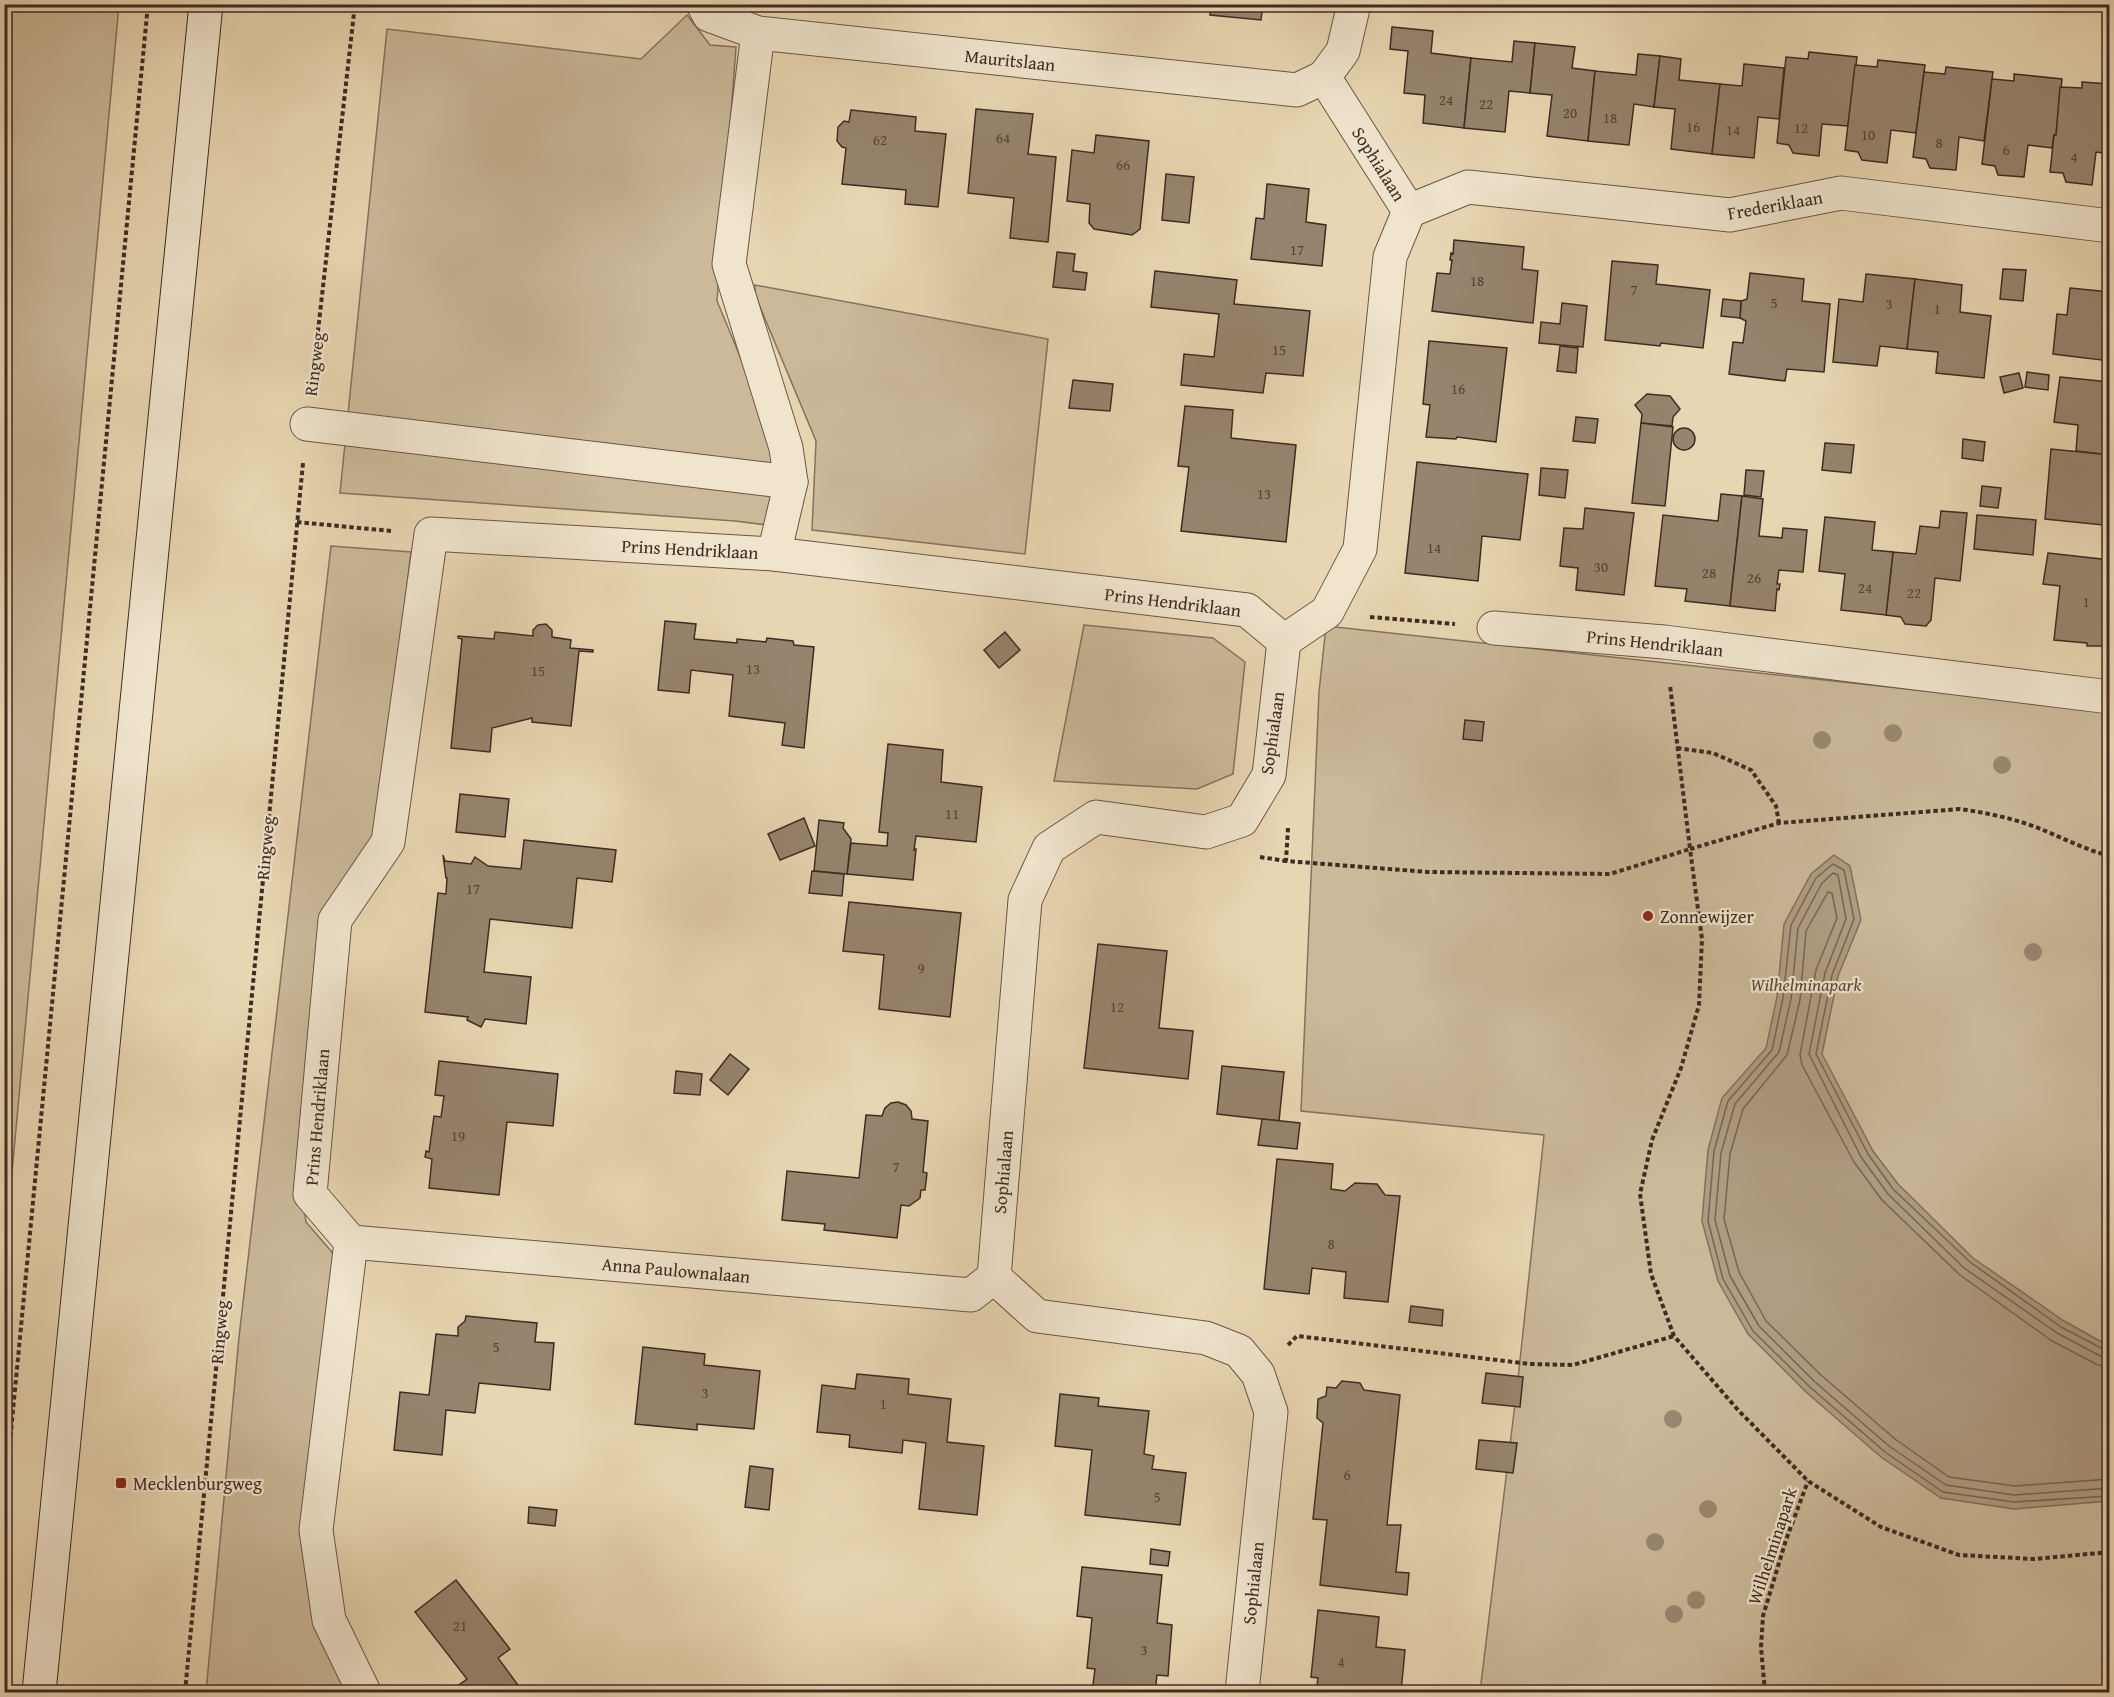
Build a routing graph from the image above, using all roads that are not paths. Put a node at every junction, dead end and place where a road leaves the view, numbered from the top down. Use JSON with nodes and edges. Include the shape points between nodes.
{"nodes":[{"id":1,"x":206,"y":4,"type":"edge"},
{"id":2,"x":704,"y":4,"type":"edge"},
{"id":3,"x":1354,"y":4,"type":"edge"},
{"id":4,"x":758,"y":33,"type":"junction"},
{"id":5,"x":1324,"y":77,"type":"junction"},
{"id":6,"x":1409,"y":211,"type":"junction"},
{"id":7,"x":2109,"y":226,"type":"edge"},
{"id":8,"x":307,"y":424,"type":"road end"},
{"id":9,"x":791,"y":482,"type":"junction"},
{"id":10,"x":774,"y":554,"type":"junction"},
{"id":11,"x":1494,"y":627,"type":"road end"},
{"id":12,"x":1284,"y":641,"type":"junction"},
{"id":13,"x":2109,"y":697,"type":"edge"},
{"id":14,"x":351,"y":1242,"type":"junction"},
{"id":15,"x":994,"y":1277,"type":"junction"},
{"id":16,"x":39,"y":1692,"type":"edge"},
{"id":17,"x":364,"y":1692,"type":"edge"},
{"id":18,"x":1242,"y":1692,"type":"edge"}],
"edges":[{"from":1,"to":16,"type":"street"},
{"from":2,"to":4,"type":"street","name":"Mauritslaan","via":[[709,15]]},
{"from":3,"to":5,"type":"street","via":[[1343,51]]},
{"from":4,"to":5,"type":"street","name":"Mauritslaan","via":[[1297,90]]},
{"from":4,"to":9,"type":"street","via":[[729,264],[786,448]]},
{"from":5,"to":6,"type":"street","name":"Sophialaan"},
{"from":6,"to":7,"type":"street","name":"Frederiklaan","via":[[1468,188],[1730,215],[1841,193]]},
{"from":6,"to":12,"type":"street","name":"Sophialaan","via":[[1390,257],[1360,549],[1327,612]]},
{"from":8,"to":9,"type":"street"},
{"from":9,"to":10,"type":"street"},
{"from":10,"to":12,"type":"street","name":"Prins Hendriklaan","via":[[1247,610]]},
{"from":10,"to":14,"type":"street","name":"Prins Hendriklaan","via":[[431,534],[388,842],[335,920],[310,1194]]},
{"from":11,"to":13,"type":"street","name":"Prins Hendriklaan","via":[[1664,642]]},
{"from":12,"to":15,"type":"street","name":"Sophialaan","via":[[1269,776],[1242,820],[1206,832],[1096,817],[1049,848],[1025,900]]},
{"from":14,"to":15,"type":"street","name":"Anna Paulownalaan","via":[[971,1295]]},
{"from":14,"to":17,"type":"street","via":[[316,1530],[329,1620]]},
{"from":15,"to":18,"type":"street","name":"Sophialaan","via":[[1037,1316],[1206,1338],[1239,1351],[1258,1374],[1271,1412]]}]}
